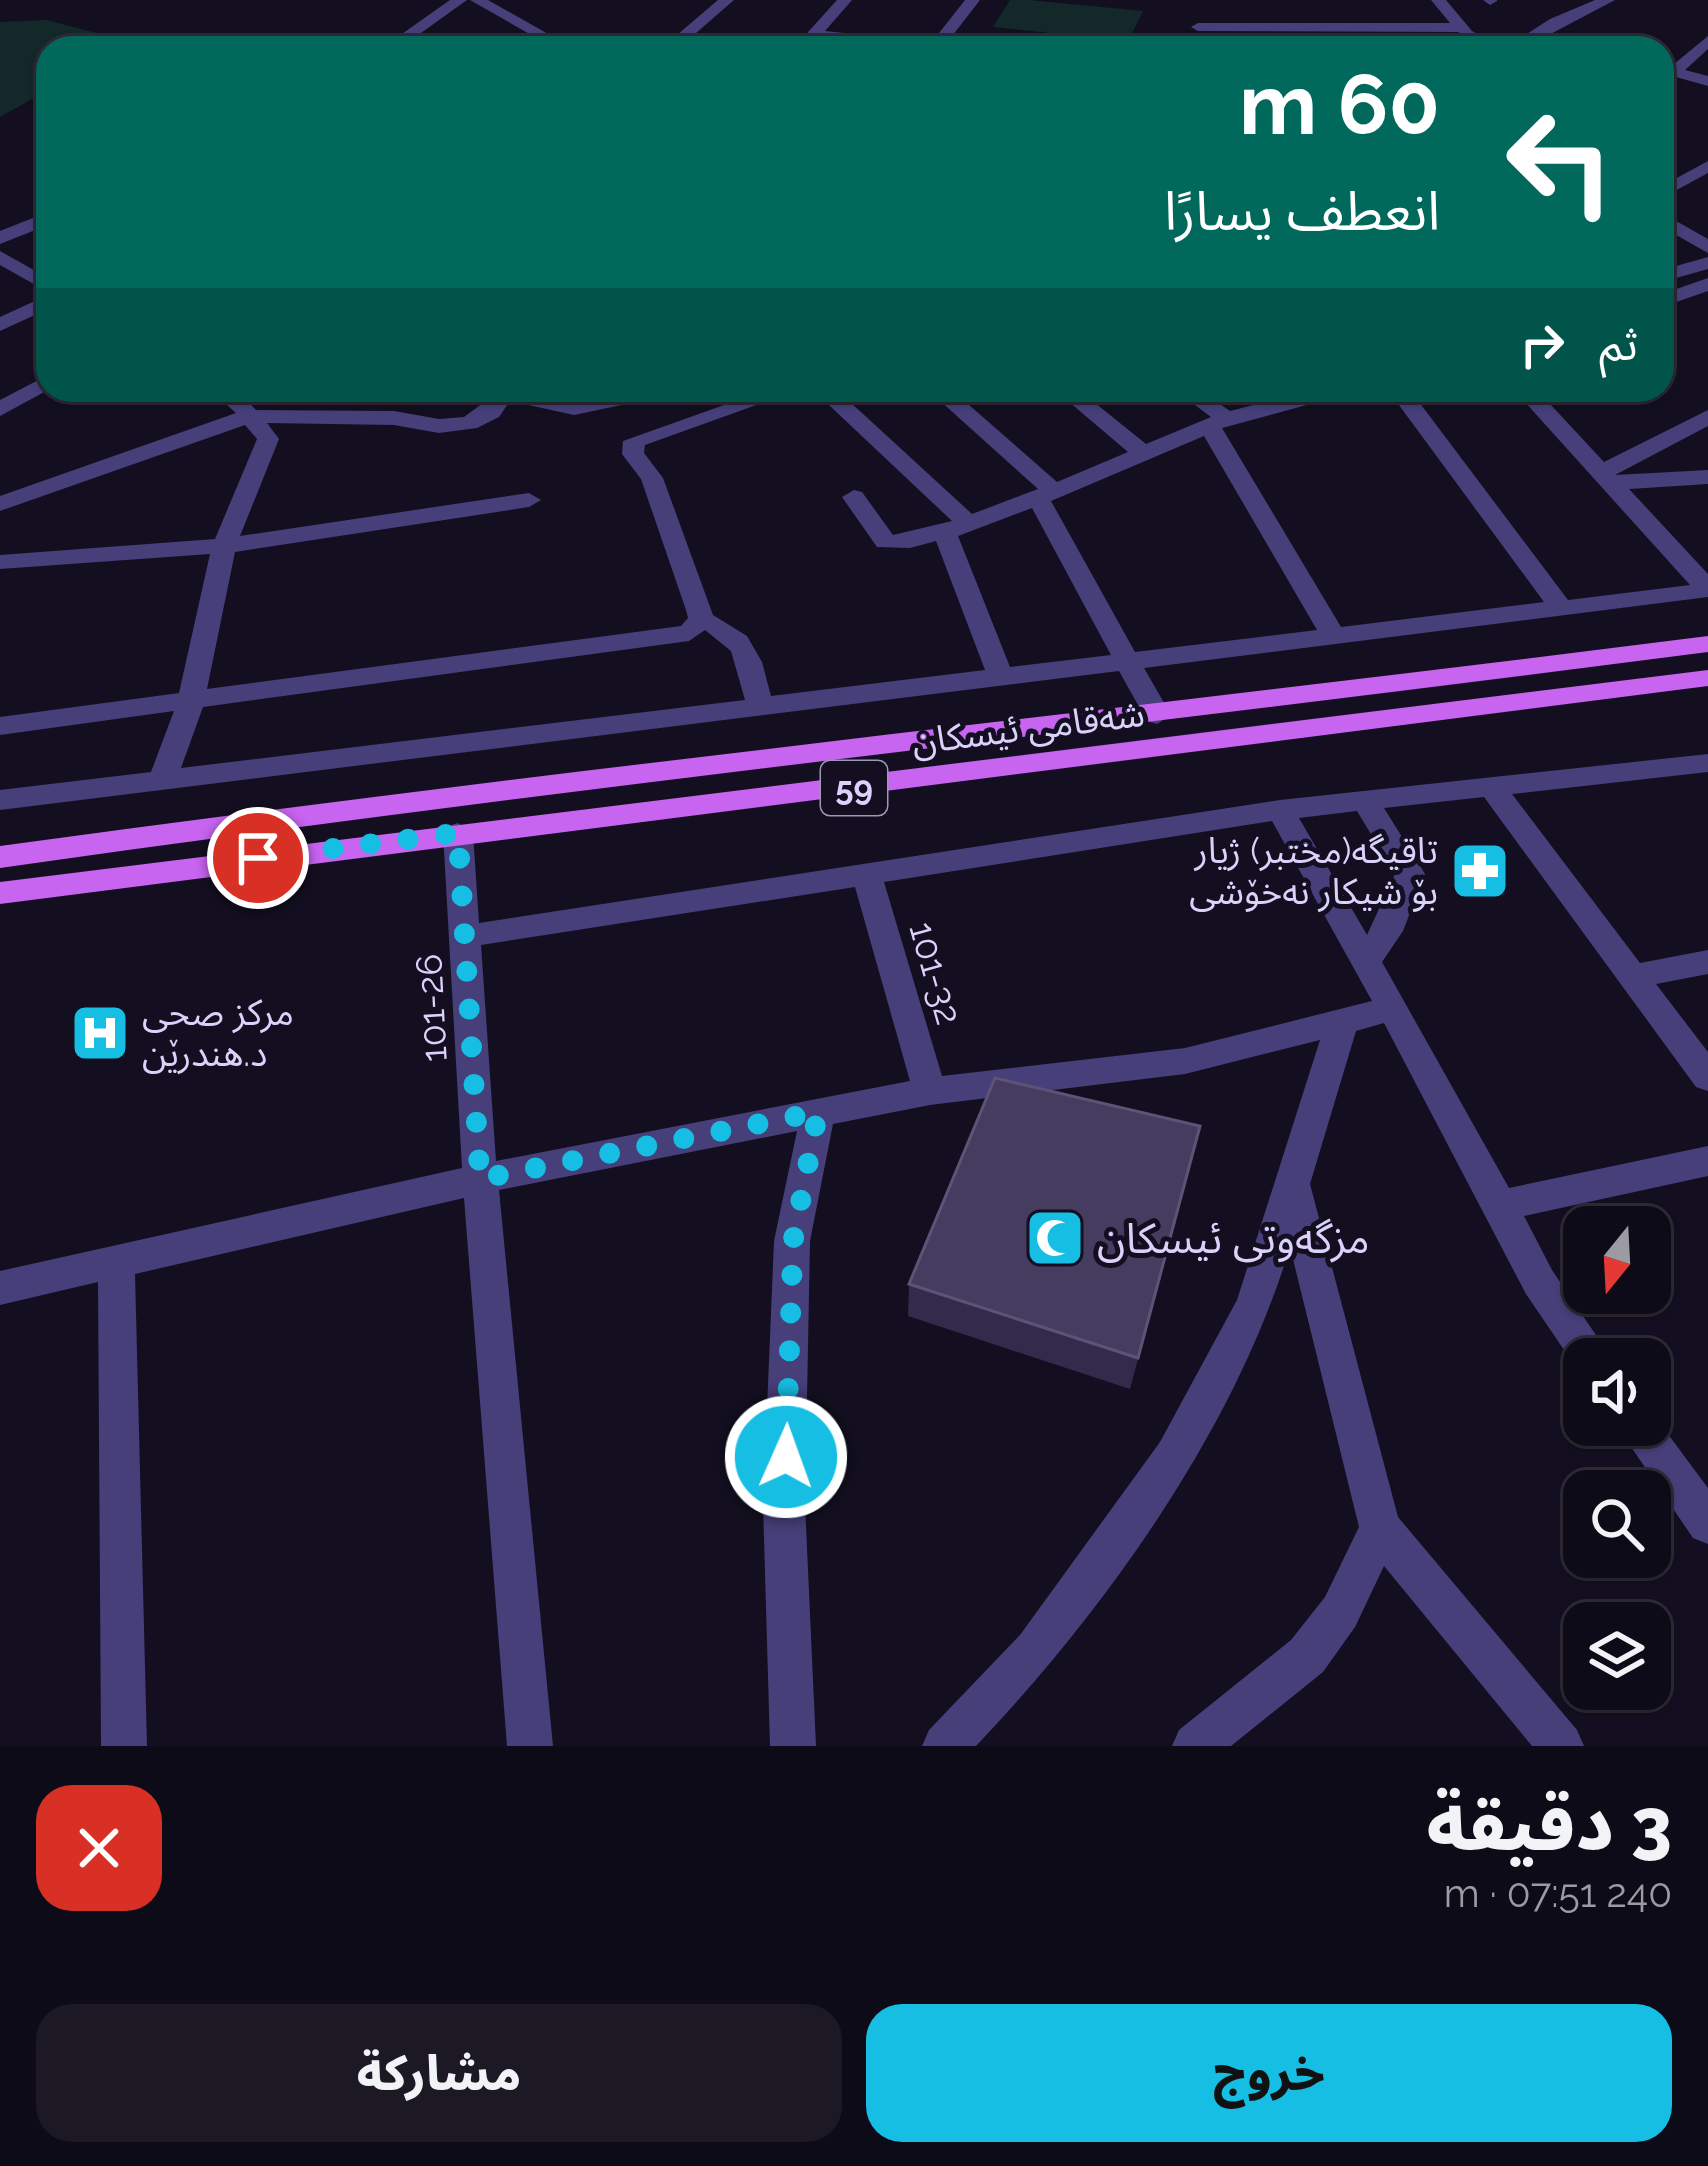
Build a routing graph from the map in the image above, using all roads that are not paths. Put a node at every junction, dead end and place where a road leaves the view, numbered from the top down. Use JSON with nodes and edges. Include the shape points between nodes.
{"nodes":[{"id":1,"x":460,"y":0,"type":"edge"},
{"id":2,"x":477,"y":0,"type":"edge"},
{"id":3,"x":727,"y":0,"type":"edge"},
{"id":4,"x":845,"y":0,"type":"edge"},
{"id":5,"x":973,"y":0,"type":"edge"},
{"id":6,"x":1438,"y":0,"type":"edge"},
{"id":7,"x":1609,"y":0,"type":"edge"},
{"id":8,"x":1207,"y":2,"type":"edge"},
{"id":9,"x":1344,"y":12,"type":"dead end"},
{"id":10,"x":1291,"y":27,"type":"junction"},
{"id":11,"x":1359,"y":27,"type":"junction"},
{"id":12,"x":1463,"y":28,"type":"junction"},
{"id":13,"x":815,"y":34,"type":"joint"},
{"id":14,"x":412,"y":36,"type":"edge"},
{"id":15,"x":543,"y":36,"type":"edge"},
{"id":16,"x":689,"y":36,"type":"edge"},
{"id":17,"x":834,"y":36,"type":"edge"},
{"id":18,"x":945,"y":36,"type":"edge"},
{"id":19,"x":1198,"y":36,"type":"edge"},
{"id":20,"x":1215,"y":36,"type":"edge"},
{"id":21,"x":1295,"y":36,"type":"edge"},
{"id":22,"x":1371,"y":36,"type":"edge"},
{"id":23,"x":1471,"y":36,"type":"edge"},
{"id":24,"x":1532,"y":36,"type":"edge"},
{"id":25,"x":1708,"y":41,"type":"edge"},
{"id":26,"x":1674,"y":72,"type":"edge"},
{"id":27,"x":1674,"y":78,"type":"edge"},
{"id":28,"x":1708,"y":81,"type":"edge"},
{"id":29,"x":1705,"y":170,"type":"edge"},
{"id":30,"x":1674,"y":187,"type":"edge"},
{"id":31,"x":36,"y":223,"type":"edge"},
{"id":32,"x":1674,"y":226,"type":"edge"},
{"id":33,"x":0,"y":238,"type":"edge"},
{"id":34,"x":1708,"y":247,"type":"edge"},
{"id":35,"x":0,"y":257,"type":"edge"},
{"id":36,"x":1708,"y":263,"type":"edge"},
{"id":37,"x":1674,"y":273,"type":"edge"},
{"id":38,"x":36,"y":279,"type":"edge"},
{"id":39,"x":1708,"y":284,"type":"edge"},
{"id":40,"x":1674,"y":297,"type":"edge"},
{"id":41,"x":36,"y":307,"type":"edge"},
{"id":42,"x":0,"y":325,"type":"edge"},
{"id":43,"x":36,"y":388,"type":"edge"},
{"id":44,"x":238,"y":402,"type":"edge"},
{"id":45,"x":493,"y":402,"type":"edge"},
{"id":46,"x":542,"y":402,"type":"edge"},
{"id":47,"x":603,"y":402,"type":"edge"},
{"id":48,"x":737,"y":402,"type":"edge"},
{"id":49,"x":754,"y":402,"type":"edge"},
{"id":50,"x":835,"y":402,"type":"edge"},
{"id":51,"x":951,"y":402,"type":"edge"},
{"id":52,"x":1081,"y":402,"type":"edge"},
{"id":53,"x":1198,"y":402,"type":"edge"},
{"id":54,"x":1292,"y":402,"type":"edge"},
{"id":55,"x":1417,"y":402,"type":"edge"},
{"id":56,"x":1536,"y":402,"type":"edge"},
{"id":57,"x":743,"y":406,"type":"junction"},
{"id":58,"x":0,"y":409,"type":"edge"},
{"id":59,"x":248,"y":416,"type":"junction"},
{"id":60,"x":1708,"y":417,"type":"edge"},
{"id":61,"x":1219,"y":422,"type":"junction"},
{"id":62,"x":1141,"y":452,"type":"junction"},
{"id":63,"x":1606,"y":478,"type":"junction"},
{"id":64,"x":1708,"y":478,"type":"edge"},
{"id":65,"x":1045,"y":494,"type":"junction"},
{"id":66,"x":854,"y":497,"type":"dead end"},
{"id":67,"x":529,"y":500,"type":"dead end"},
{"id":68,"x":0,"y":504,"type":"edge"},
{"id":69,"x":957,"y":529,"type":"junction"},
{"id":70,"x":224,"y":546,"type":"junction"},
{"id":71,"x":0,"y":562,"type":"edge"},
{"id":72,"x":1708,"y":589,"type":"edge"},
{"id":73,"x":1561,"y":608,"type":"junction"},
{"id":74,"x":700,"y":619,"type":"junction"},
{"id":75,"x":1333,"y":635,"type":"junction"},
{"id":76,"x":1708,"y":644,"type":"edge"},
{"id":77,"x":1126,"y":661,"type":"junction"},
{"id":78,"x":1000,"y":676,"type":"junction"},
{"id":79,"x":1708,"y":679,"type":"edge"},
{"id":80,"x":191,"y":702,"type":"junction"},
{"id":81,"x":760,"y":705,"type":"junction"},
{"id":82,"x":1157,"y":715,"type":"junction"},
{"id":83,"x":0,"y":726,"type":"edge"},
{"id":84,"x":1708,"y":763,"type":"edge"},
{"id":85,"x":163,"y":778,"type":"junction"},
{"id":86,"x":1491,"y":787,"type":"junction"},
{"id":87,"x":0,"y":800,"type":"edge"},
{"id":88,"x":1366,"y":802,"type":"junction"},
{"id":89,"x":1280,"y":810,"type":"junction"},
{"id":90,"x":308,"y":816,"type":"junction"},
{"id":91,"x":458,"y":833,"type":"junction"},
{"id":92,"x":310,"y":852,"type":"junction"},
{"id":93,"x":0,"y":857,"type":"edge"},
{"id":94,"x":867,"y":877,"type":"junction"},
{"id":95,"x":0,"y":893,"type":"edge"},
{"id":96,"x":466,"y":936,"type":"junction"},
{"id":97,"x":1365,"y":962,"type":"junction"},
{"id":98,"x":1708,"y":962,"type":"edge"},
{"id":99,"x":1633,"y":976,"type":"junction"},
{"id":100,"x":1391,"y":1009,"type":"junction"},
{"id":101,"x":1342,"y":1023,"type":"junction"},
{"id":102,"x":1708,"y":1077,"type":"edge"},
{"id":103,"x":930,"y":1091,"type":"junction"},
{"id":104,"x":818,"y":1112,"type":"junction"},
{"id":105,"x":1708,"y":1161,"type":"edge"},
{"id":106,"x":480,"y":1179,"type":"junction"},
{"id":107,"x":1293,"y":1186,"type":"junction"},
{"id":108,"x":1502,"y":1205,"type":"junction"},
{"id":109,"x":116,"y":1258,"type":"junction"},
{"id":110,"x":0,"y":1288,"type":"edge"},
{"id":111,"x":1578,"y":1338,"type":"edge"},
{"id":112,"x":1654,"y":1446,"type":"edge"},
{"id":113,"x":1708,"y":1523,"type":"edge"},
{"id":114,"x":1380,"y":1528,"type":"junction"},
{"id":115,"x":124,"y":1746,"type":"edge"},
{"id":116,"x":530,"y":1746,"type":"edge"},
{"id":117,"x":793,"y":1746,"type":"edge"},
{"id":118,"x":945,"y":1746,"type":"edge"},
{"id":119,"x":1195,"y":1746,"type":"edge"},
{"id":120,"x":1561,"y":1746,"type":"edge"}],
"edges":[{"from":1,"to":14,"type":"street"},
{"from":2,"to":15,"type":"street"},
{"from":3,"to":16,"type":"street"},
{"from":4,"to":13,"type":"street"},
{"from":5,"to":18,"type":"street"},
{"from":6,"to":12,"type":"street"},
{"from":7,"to":24,"type":"street"},
{"from":8,"to":19,"type":"street"},
{"from":9,"to":11,"type":"street"},
{"from":10,"to":11,"type":"street"},
{"from":10,"to":20,"type":"street"},
{"from":10,"to":21,"type":"street"},
{"from":11,"to":12,"type":"street"},
{"from":11,"to":22,"type":"street"},
{"from":12,"to":23,"type":"street"},
{"from":13,"to":17,"type":"street"},
{"from":25,"to":26,"type":"street"},
{"from":27,"to":28,"type":"street"},
{"from":29,"to":30,"type":"street"},
{"from":31,"to":33,"type":"street"},
{"from":32,"to":34,"type":"street"},
{"from":35,"to":38,"type":"street"},
{"from":36,"to":37,"type":"street"},
{"from":39,"to":40,"type":"street"},
{"from":41,"to":42,"type":"street"},
{"from":43,"to":58,"type":"street"},
{"from":44,"to":59,"type":"street"},
{"from":45,"to":59,"type":"street","via":[[491,412],[469,423],[439,426]]},
{"from":46,"to":47,"type":"street"},
{"from":48,"to":57,"type":"street"},
{"from":49,"to":57,"type":"street"},
{"from":50,"to":69,"type":"street"},
{"from":51,"to":65,"type":"street"},
{"from":52,"to":62,"type":"street"},
{"from":53,"to":61,"type":"street"},
{"from":54,"to":61,"type":"street"},
{"from":55,"to":73,"type":"street"},
{"from":56,"to":63,"type":"street"},
{"from":57,"to":74,"type":"street","via":[[634,441]]},
{"from":59,"to":68,"type":"street"},
{"from":59,"to":70,"type":"street","via":[[268,439]]},
{"from":60,"to":63,"type":"street"},
{"from":61,"to":62,"type":"street"},
{"from":61,"to":75,"type":"street"},
{"from":62,"to":65,"type":"street"},
{"from":63,"to":64,"type":"street"},
{"from":63,"to":72,"type":"street"},
{"from":65,"to":69,"type":"street"},
{"from":65,"to":77,"type":"street"},
{"from":66,"to":69,"type":"street","via":[[886,542]]},
{"from":67,"to":70,"type":"street"},
{"from":69,"to":78,"type":"street"},
{"from":70,"to":71,"type":"street"},
{"from":70,"to":80,"type":"street"},
{"from":72,"to":73,"type":"street"},
{"from":73,"to":75,"type":"street"},
{"from":74,"to":80,"type":"street","via":[[689,633]]},
{"from":74,"to":81,"type":"street","via":[[745,645]]},
{"from":75,"to":77,"type":"street"},
{"from":76,"to":82,"type":"main road","name":"شەقامی ئیسکان","number":"59"},
{"from":77,"to":78,"type":"street"},
{"from":77,"to":82,"type":"street"},
{"from":78,"to":81,"type":"street"},
{"from":79,"to":91,"type":"main road","name":"شەقامی ئیسکان","number":"59"},
{"from":80,"to":83,"type":"street"},
{"from":80,"to":85,"type":"street"},
{"from":81,"to":85,"type":"street"},
{"from":82,"to":90,"type":"main road","name":"شەقامی ئیسکان","number":"59"},
{"from":84,"to":86,"type":"street"},
{"from":85,"to":87,"type":"street"},
{"from":86,"to":88,"type":"street"},
{"from":86,"to":99,"type":"street"},
{"from":88,"to":89,"type":"street"},
{"from":88,"to":97,"type":"street","via":[[1410,874]]},
{"from":89,"to":94,"type":"street"},
{"from":89,"to":97,"type":"street"},
{"from":90,"to":92,"type":"main road"},
{"from":90,"to":93,"type":"main road","name":"شەقامی ئیسکان","number":"59"},
{"from":91,"to":92,"type":"main road","name":"شەقامی ئیسکان","number":"59"},
{"from":91,"to":96,"type":"street","name":"101-26"},
{"from":92,"to":95,"type":"main road","name":"شەقامی ئیسکان","number":"59"},
{"from":94,"to":96,"type":"street"},
{"from":94,"to":103,"type":"street","name":"101-32"},
{"from":96,"to":106,"type":"street","name":"101-26"},
{"from":97,"to":100,"type":"street"},
{"from":98,"to":99,"type":"street"},
{"from":99,"to":102,"type":"street"},
{"from":100,"to":101,"type":"street"},
{"from":100,"to":108,"type":"street"},
{"from":101,"to":103,"type":"street","via":[[1185,1060]]},
{"from":101,"to":107,"type":"street"},
{"from":103,"to":104,"type":"street"},
{"from":104,"to":106,"type":"street"},
{"from":104,"to":117,"type":"street","via":[[793,1241],[784,1504]]},
{"from":105,"to":108,"type":"street"},
{"from":106,"to":109,"type":"street"},
{"from":106,"to":116,"type":"street","name":"101-26"},
{"from":107,"to":114,"type":"street"},
{"from":107,"to":118,"type":"street","via":[[1254,1305],[1174,1456],[1036,1651]]},
{"from":108,"to":111,"type":"street","via":[[1539,1282]]},
{"from":109,"to":110,"type":"street"},
{"from":109,"to":115,"type":"street"},
{"from":112,"to":113,"type":"street"},
{"from":114,"to":119,"type":"street","via":[[1340,1612],[1307,1656]]},
{"from":114,"to":120,"type":"street"}]}
